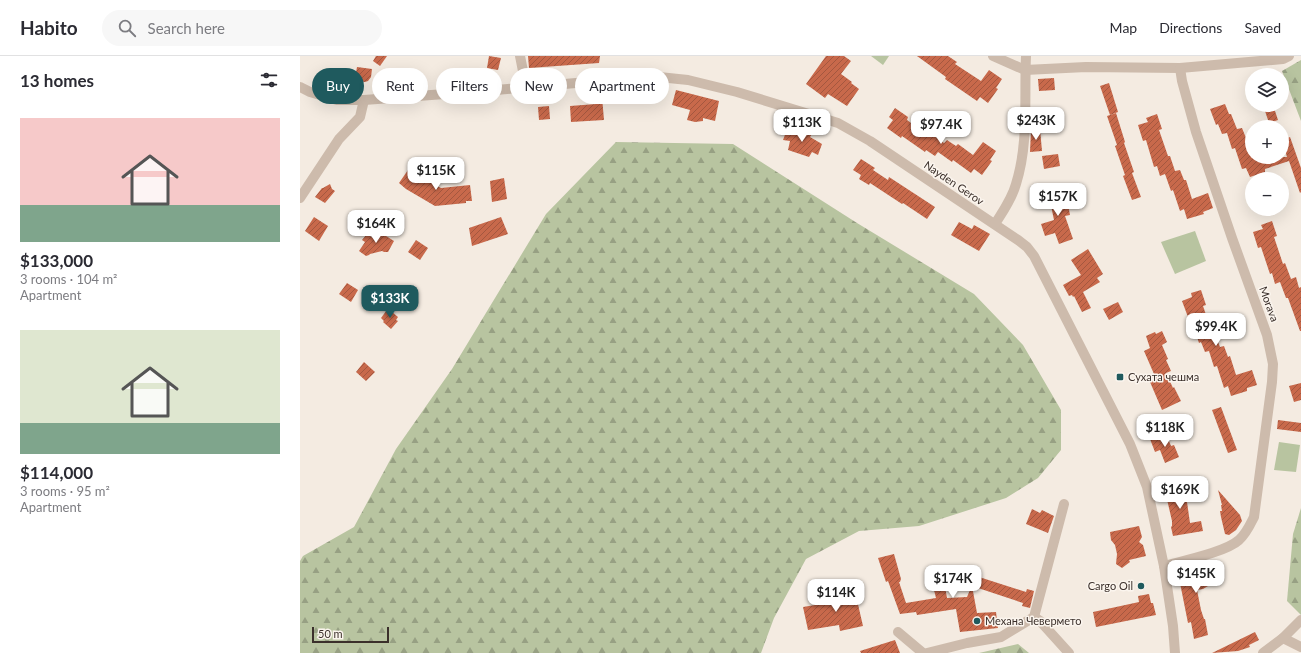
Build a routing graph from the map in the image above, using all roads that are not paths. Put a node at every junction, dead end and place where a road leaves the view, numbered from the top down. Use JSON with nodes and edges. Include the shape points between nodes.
{"nodes":[{"id":1,"x":520,"y":56,"type":"edge"},
{"id":2,"x":993,"y":56,"type":"edge"},
{"id":3,"x":1026,"y":56,"type":"edge"},
{"id":4,"x":1289,"y":56,"type":"edge"},
{"id":5,"x":522,"y":68,"type":"edge"},
{"id":6,"x":1180,"y":68,"type":"junction"},
{"id":7,"x":1025,"y":70,"type":"junction"},
{"id":8,"x":567,"y":83,"type":"edge"},
{"id":9,"x":300,"y":87,"type":"edge"},
{"id":10,"x":510,"y":87,"type":"edge"},
{"id":11,"x":312,"y":93,"type":"edge"},
{"id":12,"x":364,"y":100,"type":"edge"},
{"id":13,"x":363,"y":104,"type":"edge"},
{"id":14,"x":300,"y":198,"type":"edge"},
{"id":15,"x":995,"y":224,"type":"junction"},
{"id":16,"x":1064,"y":504,"type":"dead end"},
{"id":17,"x":1164,"y":566,"type":"junction"},
{"id":18,"x":1034,"y":617,"type":"junction"},
{"id":19,"x":1301,"y":620,"type":"edge"},
{"id":20,"x":898,"y":632,"type":"dead end"},
{"id":21,"x":1283,"y":638,"type":"junction"},
{"id":22,"x":1301,"y":647,"type":"edge"},
{"id":23,"x":923,"y":653,"type":"edge"},
{"id":24,"x":927,"y":653,"type":"edge"},
{"id":25,"x":1069,"y":653,"type":"edge"},
{"id":26,"x":1175,"y":653,"type":"edge"},
{"id":27,"x":1263,"y":653,"type":"edge"}],
"edges":[{"from":1,"to":5,"type":"street"},
{"from":2,"to":7,"type":"street"},
{"from":3,"to":7,"type":"street"},
{"from":4,"to":6,"type":"street","via":[[1283,60]]},
{"from":6,"to":7,"type":"street","via":[[1086,67]]},
{"from":6,"to":17,"type":"street","name":"Morava","via":[[1196,132],[1267,335],[1273,364],[1254,517],[1250,525],[1239,540],[1229,546]]},
{"from":7,"to":15,"type":"street","via":[[1024,153],[1012,195]]},
{"from":8,"to":15,"type":"street","name":"Nayden Gerov","via":[[659,77],[688,80],[838,123],[870,141]]},
{"from":9,"to":11,"type":"street","name":"Nayden Gerov"},
{"from":10,"to":12,"type":"street","name":"Nayden Gerov"},
{"from":13,"to":14,"type":"street","via":[[360,117],[339,139]]},
{"from":15,"to":17,"type":"street","name":"Nayden Gerov","via":[[1027,247],[1034,256],[1130,444],[1146,487]]},
{"from":16,"to":18,"type":"street"},
{"from":17,"to":26,"type":"street","name":"Nayden Gerov"},
{"from":18,"to":24,"type":"street","via":[[1001,637]]},
{"from":18,"to":25,"type":"street"},
{"from":19,"to":21,"type":"street"},
{"from":20,"to":23,"type":"street"},
{"from":21,"to":22,"type":"street"},
{"from":21,"to":27,"type":"street"}]}
